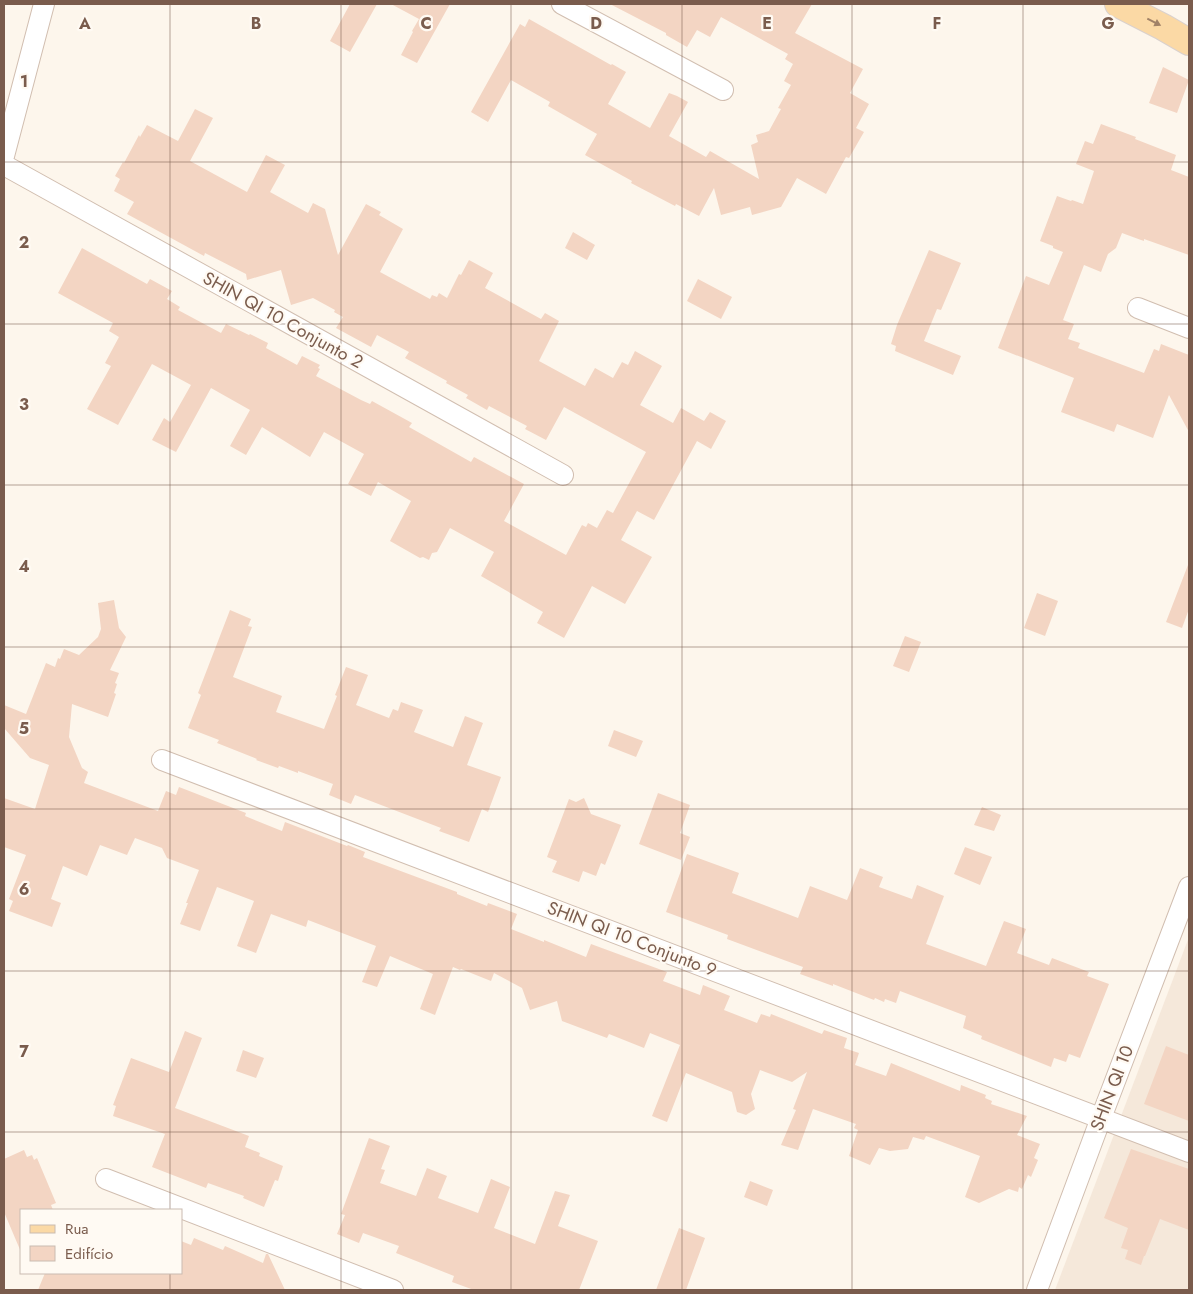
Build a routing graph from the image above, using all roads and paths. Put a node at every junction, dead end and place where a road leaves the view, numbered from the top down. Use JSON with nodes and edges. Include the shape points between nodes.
{"nodes":[{"id":1,"x":44,"y":4,"type":"edge"},
{"id":2,"x":562,"y":4,"type":"edge"},
{"id":3,"x":1118,"y":4,"type":"edge"},
{"id":4,"x":1189,"y":42,"type":"edge"},
{"id":5,"x":723,"y":90,"type":"dead end"},
{"id":6,"x":4,"y":156,"type":"edge"},
{"id":7,"x":4,"y":165,"type":"edge"},
{"id":8,"x":1138,"y":308,"type":"dead end"},
{"id":9,"x":1189,"y":328,"type":"edge"},
{"id":10,"x":563,"y":475,"type":"dead end"},
{"id":11,"x":162,"y":760,"type":"dead end"},
{"id":12,"x":1189,"y":887,"type":"edge"},
{"id":13,"x":1101,"y":1118,"type":"junction"},
{"id":14,"x":1189,"y":1152,"type":"edge"},
{"id":15,"x":106,"y":1180,"type":"dead end"},
{"id":16,"x":182,"y":1209,"type":"edge"},
{"id":17,"x":182,"y":1209,"type":"edge"},
{"id":18,"x":393,"y":1290,"type":"edge"},
{"id":19,"x":1037,"y":1290,"type":"edge"}],
"edges":[{"from":1,"to":6,"type":"street"},
{"from":2,"to":5,"type":"street"},
{"from":3,"to":4,"type":"main road","one_way":true},
{"from":7,"to":10,"type":"street","name":"SHIN QI 10 Conjunto 2"},
{"from":8,"to":9,"type":"street"},
{"from":11,"to":13,"type":"street","name":"SHIN QI 10 Conjunto 9"},
{"from":12,"to":13,"type":"street","name":"SHIN QI 10"},
{"from":13,"to":14,"type":"street","name":"SHIN QI 10 Conjunto 9"},
{"from":13,"to":19,"type":"street","name":"SHIN QI 10"},
{"from":15,"to":16,"type":"street"},
{"from":17,"to":18,"type":"street"}]}
